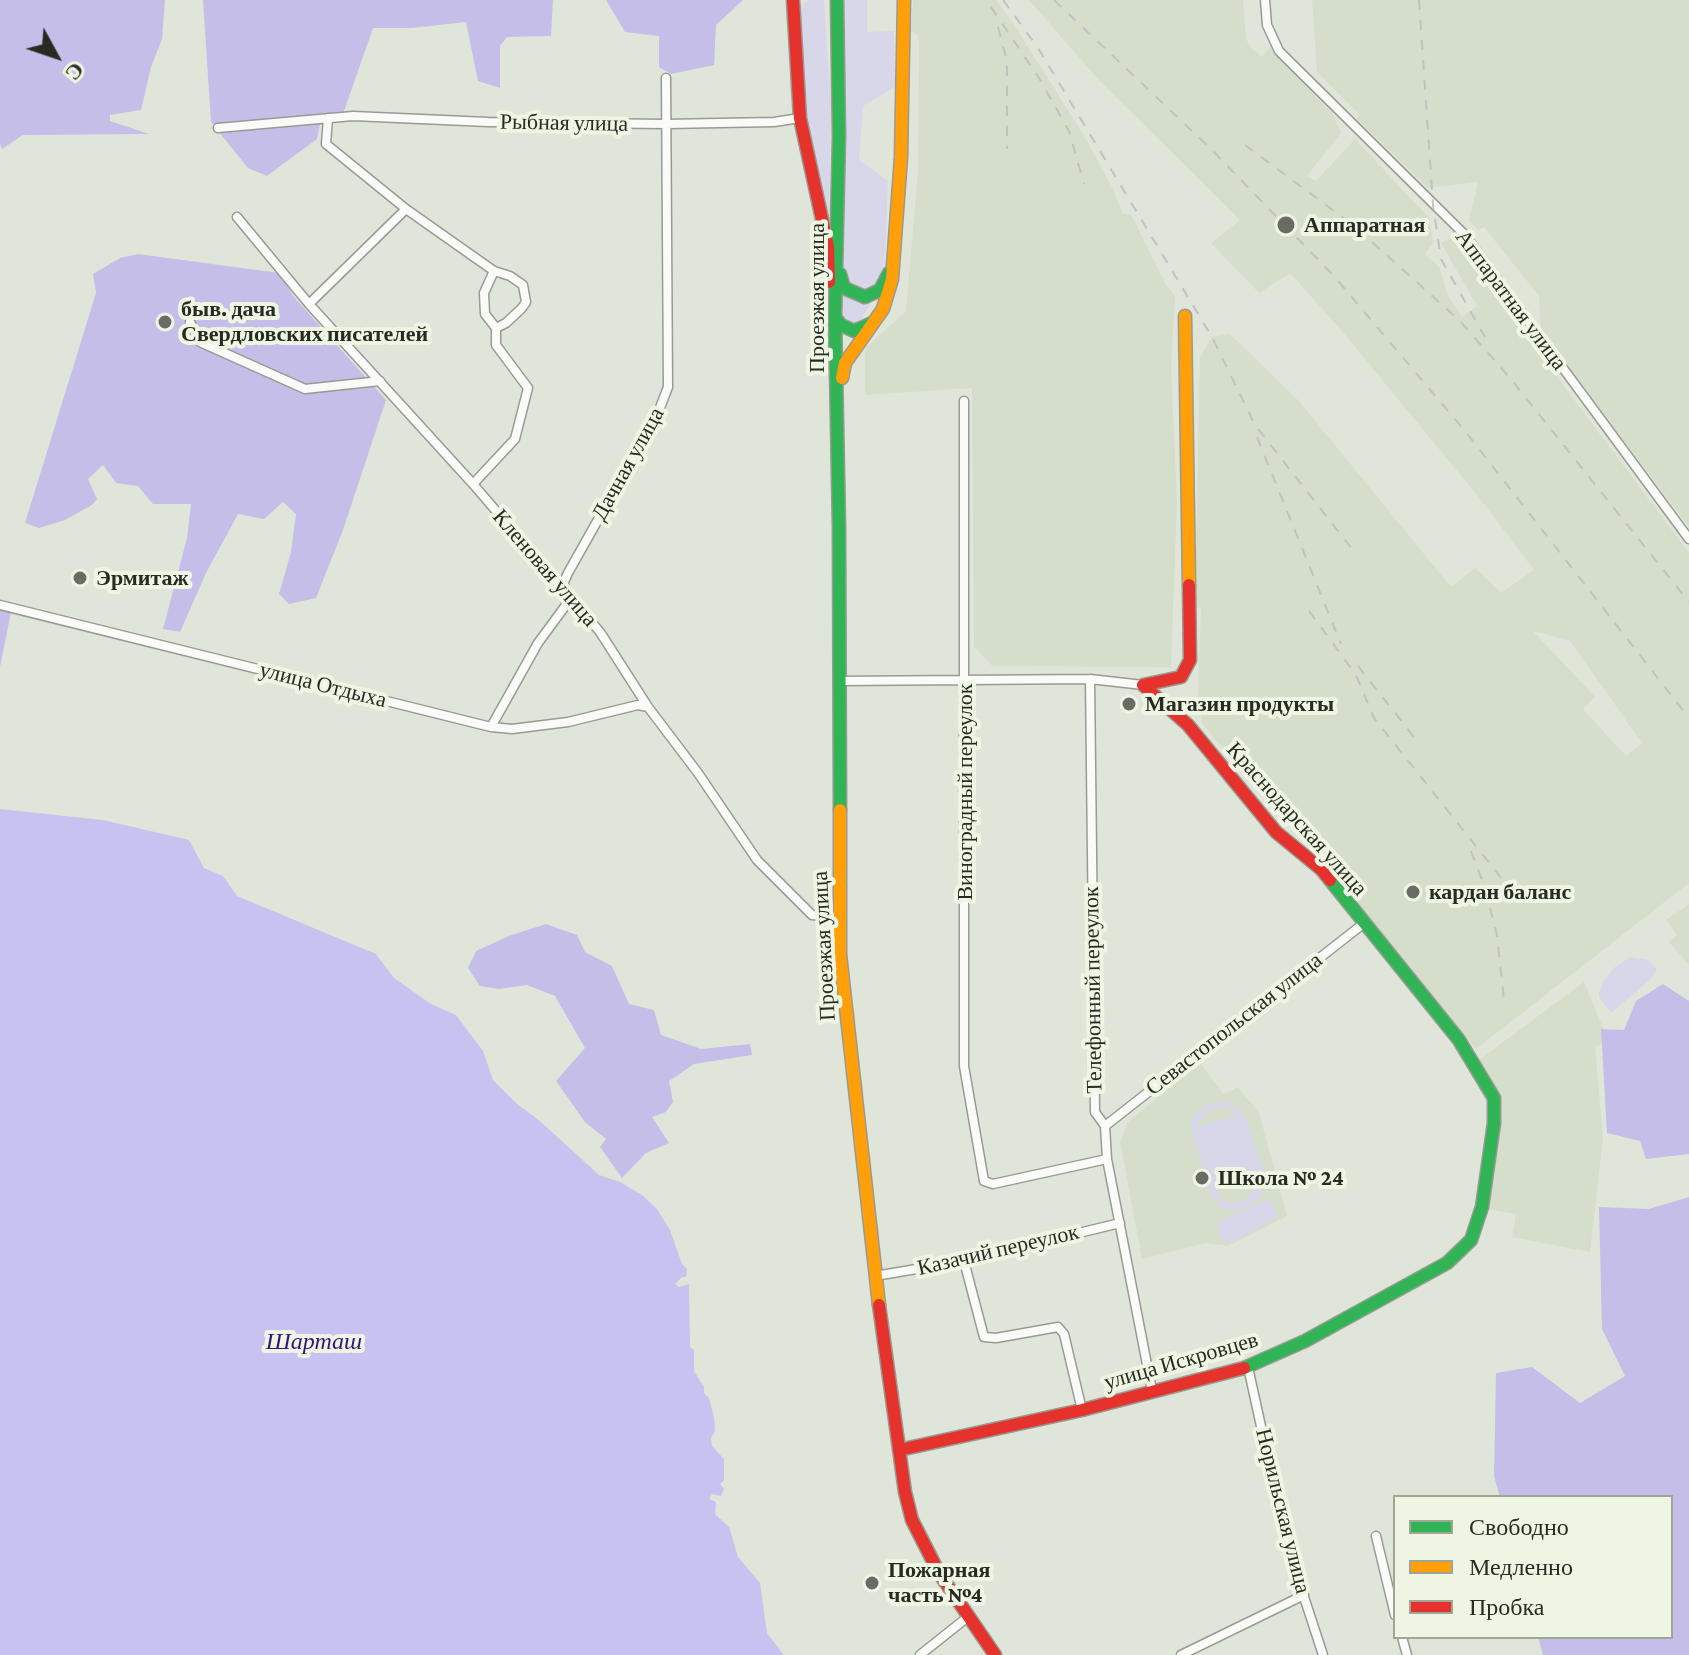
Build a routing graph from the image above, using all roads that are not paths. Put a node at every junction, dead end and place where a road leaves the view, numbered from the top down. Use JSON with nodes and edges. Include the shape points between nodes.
{"nodes":[{"id":1,"x":793,"y":0,"type":"edge"},
{"id":2,"x":837,"y":0,"type":"edge"},
{"id":3,"x":904,"y":0,"type":"edge"},
{"id":4,"x":1265,"y":0,"type":"edge"},
{"id":5,"x":666,"y":78,"type":"dead end"},
{"id":6,"x":328,"y":118,"type":"junction"},
{"id":7,"x":800,"y":118,"type":"junction"},
{"id":8,"x":666,"y":124,"type":"junction"},
{"id":9,"x":218,"y":128,"type":"dead end"},
{"id":10,"x":406,"y":209,"type":"junction"},
{"id":11,"x":237,"y":217,"type":"dead end"},
{"id":12,"x":838,"y":254,"type":"junction"},
{"id":13,"x":894,"y":259,"type":"junction"},
{"id":14,"x":494,"y":271,"type":"junction"},
{"id":15,"x":309,"y":304,"type":"junction"},
{"id":16,"x":835,"y":310,"type":"junction"},
{"id":17,"x":1185,"y":316,"type":"dead end"},
{"id":18,"x":875,"y":321,"type":"junction"},
{"id":19,"x":190,"y":322,"type":"dead end"},
{"id":20,"x":496,"y":328,"type":"junction"},
{"id":21,"x":380,"y":381,"type":"junction"},
{"id":22,"x":964,"y":401,"type":"dead end"},
{"id":23,"x":837,"y":403,"type":"junction"},
{"id":24,"x":473,"y":484,"type":"junction"},
{"id":25,"x":1689,"y":539,"type":"edge"},
{"id":26,"x":565,"y":593,"type":"junction"},
{"id":27,"x":0,"y":605,"type":"edge"},
{"id":28,"x":1090,"y":679,"type":"junction"},
{"id":29,"x":839,"y":681,"type":"junction"},
{"id":30,"x":966,"y":682,"type":"junction"},
{"id":31,"x":1143,"y":685,"type":"junction"},
{"id":32,"x":648,"y":707,"type":"junction"},
{"id":33,"x":491,"y":727,"type":"junction"},
{"id":34,"x":840,"y":918,"type":"junction"},
{"id":35,"x":1363,"y":924,"type":"junction"},
{"id":36,"x":1494,"y":1123,"type":"joint"},
{"id":37,"x":1105,"y":1126,"type":"junction"},
{"id":38,"x":1107,"y":1159,"type":"junction"},
{"id":39,"x":1120,"y":1223,"type":"junction"},
{"id":40,"x":964,"y":1261,"type":"junction"},
{"id":41,"x":875,"y":1276,"type":"junction"},
{"id":42,"x":1248,"y":1367,"type":"junction"},
{"id":43,"x":1152,"y":1390,"type":"junction"},
{"id":44,"x":1082,"y":1410,"type":"junction"},
{"id":45,"x":899,"y":1450,"type":"junction"},
{"id":46,"x":1376,"y":1536,"type":"dead end"},
{"id":47,"x":1304,"y":1595,"type":"junction"},
{"id":48,"x":1393,"y":1607,"type":"edge"},
{"id":49,"x":969,"y":1616,"type":"junction"},
{"id":50,"x":920,"y":1655,"type":"edge"},
{"id":51,"x":995,"y":1655,"type":"edge"},
{"id":52,"x":1181,"y":1655,"type":"edge"},
{"id":53,"x":1323,"y":1655,"type":"edge"}],
"edges":[{"from":1,"to":7,"type":"main road"},
{"from":2,"to":12,"type":"main road","name":"Проезжая улица"},
{"from":3,"to":13,"type":"main road"},
{"from":4,"to":25,"type":"street","name":"Аппаратная улица","via":[[1267,25],[1279,51],[1464,234]]},
{"from":5,"to":8,"type":"street","name":"Дачная улица"},
{"from":6,"to":8,"type":"street","name":"Рыбная улица"},
{"from":6,"to":9,"type":"street","name":"Рыбная улица"},
{"from":6,"to":10,"type":"street","via":[[326,144]]},
{"from":7,"to":8,"type":"street","name":"Рыбная улица"},
{"from":7,"to":16,"type":"main road","via":[[828,245]]},
{"from":8,"to":26,"type":"street","name":"Дачная улица","via":[[668,387],[568,573]]},
{"from":10,"to":14,"type":"street"},
{"from":10,"to":15,"type":"street"},
{"from":11,"to":15,"type":"street","name":"Кленовая улица"},
{"from":12,"to":13,"type":"main road","via":[[844,288],[865,297],[880,290]]},
{"from":12,"to":16,"type":"main road","name":"Проезжая улица"},
{"from":13,"to":18,"type":"main road","via":[[886,301]]},
{"from":14,"to":20,"type":"street","via":[[484,304]]},
{"from":14,"to":20,"type":"street","via":[[518,280],[526,292],[522,308]]},
{"from":15,"to":21,"type":"street","name":"Кленовая улица"},
{"from":16,"to":18,"type":"main road","via":[[841,325],[854,331]]},
{"from":16,"to":23,"type":"main road","name":"Проезжая улица"},
{"from":17,"to":31,"type":"main road","via":[[1190,660],[1181,677]]},
{"from":18,"to":23,"type":"main road","via":[[845,363]]},
{"from":19,"to":21,"type":"street","via":[[200,342],[305,389]]},
{"from":20,"to":24,"type":"street","via":[[496,345],[528,388],[515,439]]},
{"from":21,"to":24,"type":"street","name":"Кленовая улица"},
{"from":22,"to":30,"type":"street","name":"Виноградный переулок"},
{"from":23,"to":29,"type":"main road","name":"Проезжая улица"},
{"from":24,"to":26,"type":"street","name":"Кленовая улица"},
{"from":26,"to":32,"type":"street","name":"Кленовая улица","via":[[600,632]]},
{"from":26,"to":33,"type":"street","name":"Дачная улица","via":[[566,605]]},
{"from":27,"to":33,"type":"street","name":"улица Отдыха"},
{"from":28,"to":30,"type":"street"},
{"from":28,"to":31,"type":"street"},
{"from":28,"to":37,"type":"street","name":"Телефонный переулок","via":[[1095,1112]]},
{"from":29,"to":30,"type":"street"},
{"from":29,"to":34,"type":"main road","name":"Проезжая улица"},
{"from":30,"to":38,"type":"street","name":"Виноградный переулок","via":[[964,1066],[984,1181],[993,1184]]},
{"from":31,"to":35,"type":"main road","name":"Краснодарская улица","via":[[1188,725],[1276,832],[1321,869]]},
{"from":32,"to":33,"type":"street","name":"улица Отдыха","via":[[568,722]]},
{"from":32,"to":34,"type":"street","name":"Кленовая улица","via":[[757,860],[812,915]]},
{"from":34,"to":41,"type":"main road","name":"Проезжая улица","via":[[848,1043]]},
{"from":35,"to":36,"type":"main road","name":"Краснодарская улица","via":[[1459,1040],[1494,1098]]},
{"from":35,"to":37,"type":"street","name":"Севастопольская улица"},
{"from":36,"to":42,"type":"main road","name":"улица Искровцев","via":[[1482,1207],[1471,1240],[1447,1263]]},
{"from":37,"to":38,"type":"street","name":"Телефонный переулок"},
{"from":38,"to":39,"type":"street","name":"Телефонный переулок"},
{"from":39,"to":40,"type":"street","name":"Казачий переулок"},
{"from":39,"to":43,"type":"street","name":"Телефонный переулок"},
{"from":40,"to":41,"type":"street","name":"Казачий переулок"},
{"from":40,"to":44,"type":"street","via":[[984,1337],[1058,1327],[1064,1334]]},
{"from":41,"to":45,"type":"main road","name":"Проезжая улица"},
{"from":42,"to":43,"type":"main road","name":"улица Искровцев"},
{"from":42,"to":47,"type":"street","name":"Норильская улица","via":[[1287,1545]]},
{"from":43,"to":44,"type":"main road","name":"улица Искровцев"},
{"from":44,"to":45,"type":"main road","name":"улица Искровцев"},
{"from":45,"to":49,"type":"main road","name":"Проезжая улица","via":[[912,1520]]},
{"from":46,"to":48,"type":"street"},
{"from":47,"to":52,"type":"street"},
{"from":47,"to":53,"type":"street","name":"Норильская улица"},
{"from":49,"to":50,"type":"street"},
{"from":49,"to":51,"type":"main road","name":"Проезжая улица"}]}
